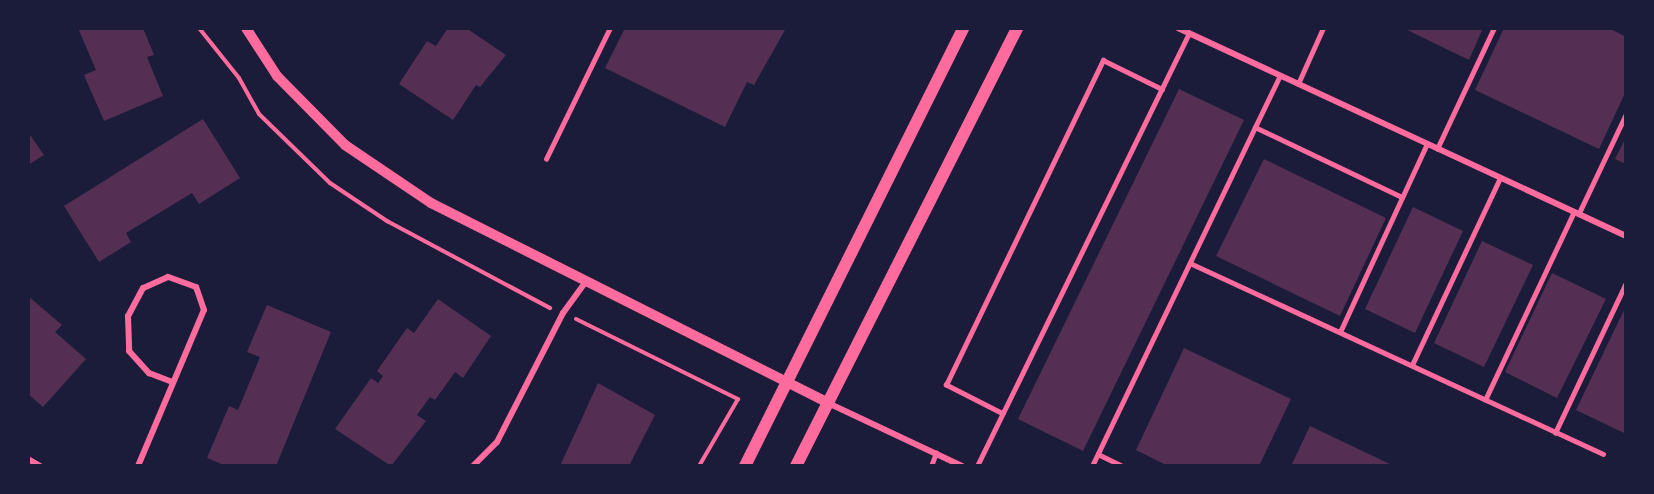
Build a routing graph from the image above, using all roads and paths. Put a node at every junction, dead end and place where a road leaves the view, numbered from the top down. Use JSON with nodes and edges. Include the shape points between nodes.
{"nodes":[{"id":1,"x":199,"y":28,"type":"edge"},
{"id":2,"x":246,"y":28,"type":"edge"},
{"id":3,"x":610,"y":28,"type":"edge"},
{"id":4,"x":963,"y":28,"type":"edge"},
{"id":5,"x":1017,"y":28,"type":"edge"},
{"id":6,"x":1178,"y":28,"type":"edge"},
{"id":7,"x":1323,"y":28,"type":"edge"},
{"id":8,"x":1494,"y":28,"type":"edge"},
{"id":9,"x":1189,"y":34,"type":"junction"},
{"id":10,"x":1280,"y":76,"type":"junction"},
{"id":11,"x":1298,"y":84,"type":"junction"},
{"id":12,"x":1162,"y":89,"type":"junction"},
{"id":13,"x":1626,"y":114,"type":"edge"},
{"id":14,"x":1255,"y":127,"type":"junction"},
{"id":15,"x":1427,"y":144,"type":"junction"},
{"id":16,"x":1437,"y":149,"type":"junction"},
{"id":17,"x":546,"y":159,"type":"dead end"},
{"id":18,"x":1500,"y":178,"type":"junction"},
{"id":19,"x":1402,"y":197,"type":"junction"},
{"id":20,"x":1576,"y":213,"type":"junction"},
{"id":21,"x":1626,"y":236,"type":"edge"},
{"id":22,"x":1190,"y":263,"type":"junction"},
{"id":23,"x":586,"y":281,"type":"junction"},
{"id":24,"x":1626,"y":284,"type":"edge"},
{"id":25,"x":544,"y":306,"type":"dead end"},
{"id":26,"x":581,"y":321,"type":"dead end"},
{"id":27,"x":1340,"y":332,"type":"junction"},
{"id":28,"x":1412,"y":365,"type":"junction"},
{"id":29,"x":172,"y":382,"type":"junction"},
{"id":30,"x":788,"y":382,"type":"junction"},
{"id":31,"x":1485,"y":400,"type":"junction"},
{"id":32,"x":828,"y":403,"type":"junction"},
{"id":33,"x":1003,"y":414,"type":"junction"},
{"id":34,"x":1555,"y":433,"type":"junction"},
{"id":35,"x":936,"y":453,"type":"junction"},
{"id":36,"x":1098,"y":454,"type":"junction"},
{"id":37,"x":1602,"y":454,"type":"dead end"},
{"id":38,"x":28,"y":459,"type":"edge"},
{"id":39,"x":40,"y":465,"type":"edge"},
{"id":40,"x":138,"y":465,"type":"edge"},
{"id":41,"x":473,"y":465,"type":"edge"},
{"id":42,"x":699,"y":465,"type":"edge"},
{"id":43,"x":745,"y":465,"type":"edge"},
{"id":44,"x":796,"y":465,"type":"edge"},
{"id":45,"x":931,"y":465,"type":"edge"},
{"id":46,"x":962,"y":465,"type":"edge"},
{"id":47,"x":977,"y":465,"type":"edge"},
{"id":48,"x":1092,"y":465,"type":"edge"},
{"id":49,"x":1123,"y":465,"type":"edge"}],
"edges":[{"from":1,"to":25,"type":"path","via":[[259,114],[330,183],[387,221]]},
{"from":2,"to":23,"type":"street","via":[[277,76],[345,145],[430,203]]},
{"from":3,"to":17,"type":"lane"},
{"from":4,"to":30,"type":"main road"},
{"from":5,"to":32,"type":"main road"},
{"from":6,"to":9,"type":"street"},
{"from":7,"to":11,"type":"lane"},
{"from":8,"to":16,"type":"lane"},
{"from":9,"to":10,"type":"street"},
{"from":9,"to":12,"type":"lane"},
{"from":10,"to":11,"type":"street"},
{"from":10,"to":14,"type":"lane"},
{"from":11,"to":15,"type":"street"},
{"from":12,"to":33,"type":"lane"},
{"from":12,"to":33,"type":"lane","via":[[1103,60],[946,385]]},
{"from":13,"to":20,"type":"lane"},
{"from":14,"to":19,"type":"lane"},
{"from":14,"to":22,"type":"lane"},
{"from":15,"to":16,"type":"street"},
{"from":15,"to":19,"type":"lane"},
{"from":16,"to":18,"type":"street"},
{"from":18,"to":20,"type":"street"},
{"from":18,"to":28,"type":"lane"},
{"from":19,"to":27,"type":"lane"},
{"from":20,"to":21,"type":"street"},
{"from":20,"to":31,"type":"lane"},
{"from":22,"to":27,"type":"lane"},
{"from":22,"to":36,"type":"lane"},
{"from":23,"to":30,"type":"street"},
{"from":23,"to":41,"type":"street","via":[[562,313],[497,442]]},
{"from":24,"to":34,"type":"lane"},
{"from":26,"to":42,"type":"path","via":[[738,399]]},
{"from":27,"to":28,"type":"lane"},
{"from":28,"to":31,"type":"lane"},
{"from":29,"to":29,"type":"street","via":[[204,310],[196,287],[168,277],[143,288],[128,316],[129,351],[149,373]]},
{"from":29,"to":40,"type":"street"},
{"from":30,"to":32,"type":"street"},
{"from":30,"to":43,"type":"main road"},
{"from":31,"to":34,"type":"lane"},
{"from":32,"to":35,"type":"street"},
{"from":32,"to":44,"type":"main road"},
{"from":33,"to":47,"type":"lane"},
{"from":34,"to":37,"type":"lane"},
{"from":35,"to":45,"type":"lane"},
{"from":35,"to":46,"type":"street"},
{"from":36,"to":48,"type":"lane"},
{"from":36,"to":49,"type":"lane"},
{"from":38,"to":39,"type":"street"}]}
